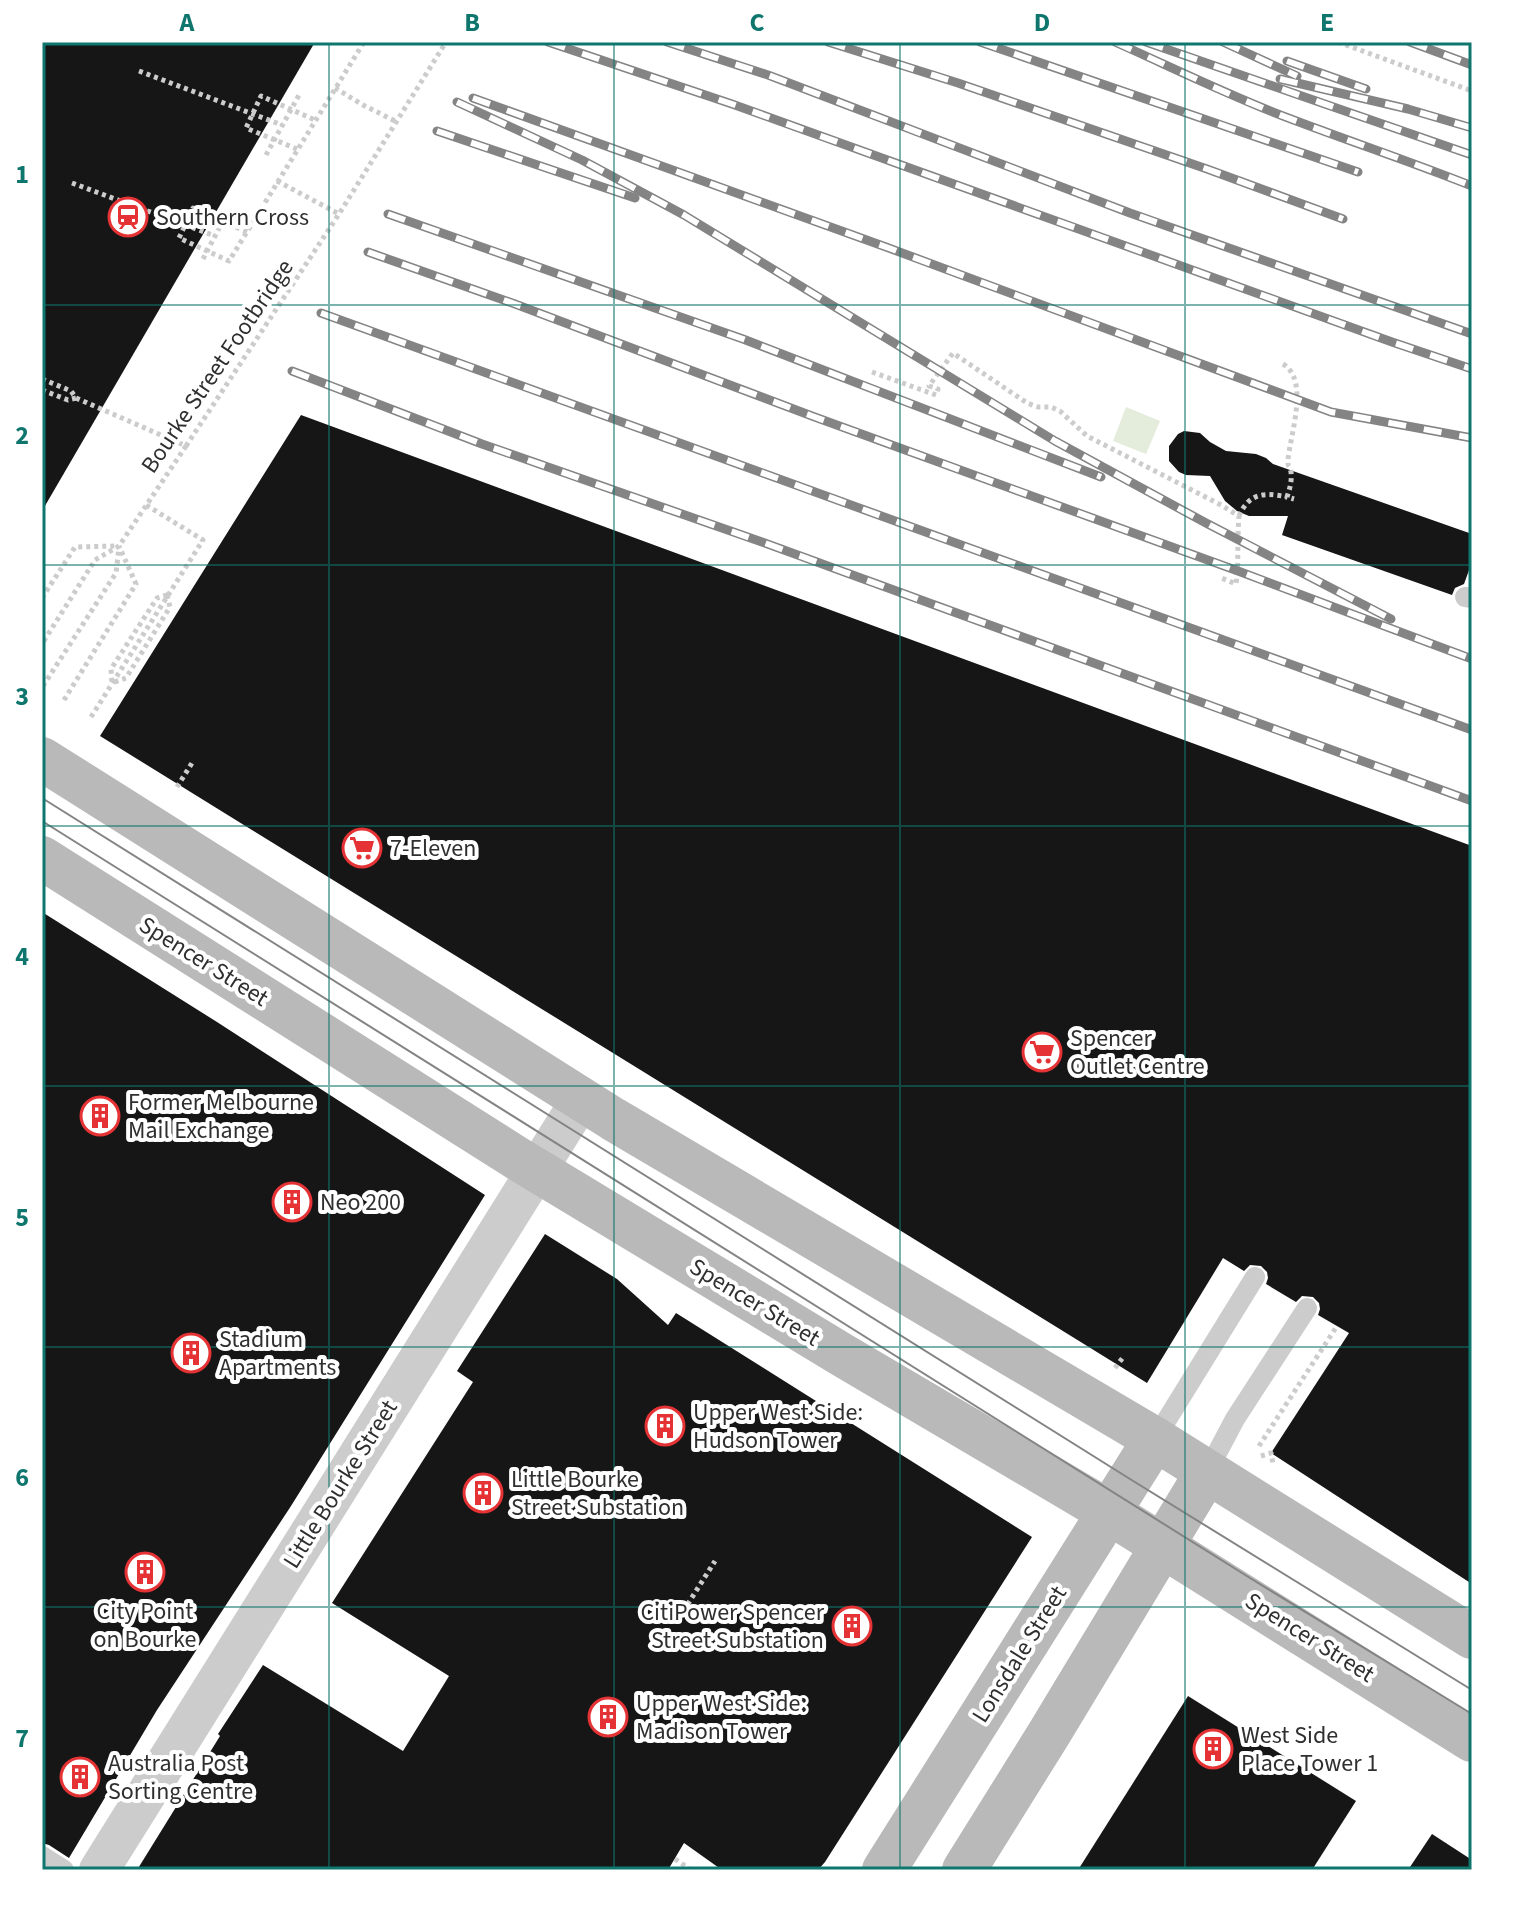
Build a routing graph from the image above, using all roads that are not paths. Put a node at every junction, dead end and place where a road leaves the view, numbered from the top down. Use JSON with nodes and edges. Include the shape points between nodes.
{"nodes":[{"id":1,"x":42,"y":759,"type":"edge"},
{"id":2,"x":42,"y":858,"type":"edge"},
{"id":3,"x":582,"y":1098,"type":"junction"},
{"id":4,"x":537,"y":1170,"type":"junction"},
{"id":5,"x":1255,"y":1277,"type":"dead end"},
{"id":6,"x":1307,"y":1308,"type":"dead end"},
{"id":7,"x":1155,"y":1439,"type":"junction"},
{"id":8,"x":1207,"y":1472,"type":"junction"},
{"id":9,"x":1109,"y":1512,"type":"junction"},
{"id":10,"x":1162,"y":1545,"type":"junction"},
{"id":11,"x":1472,"y":1637,"type":"edge"},
{"id":12,"x":971,"y":1729,"type":"junction"},
{"id":13,"x":1472,"y":1740,"type":"edge"},
{"id":14,"x":1030,"y":1764,"type":"junction"},
{"id":15,"x":42,"y":1856,"type":"edge"},
{"id":16,"x":64,"y":1870,"type":"edge"},
{"id":17,"x":99,"y":1870,"type":"edge"},
{"id":18,"x":884,"y":1870,"type":"edge"},
{"id":19,"x":964,"y":1870,"type":"edge"}],
"edges":[{"from":1,"to":3,"type":"main road"},
{"from":2,"to":4,"type":"main road","name":"Spencer Street"},
{"from":3,"to":4,"type":"street","name":"Little Bourke Street"},
{"from":3,"to":7,"type":"main road"},
{"from":4,"to":9,"type":"main road","name":"Spencer Street"},
{"from":4,"to":17,"type":"street","name":"Little Bourke Street"},
{"from":5,"to":7,"type":"lane"},
{"from":6,"to":8,"type":"lane"},
{"from":7,"to":8,"type":"main road"},
{"from":7,"to":9,"type":"main road","name":"Lonsdale Street"},
{"from":8,"to":10,"type":"main road"},
{"from":8,"to":11,"type":"main road"},
{"from":9,"to":10,"type":"main road","name":"Spencer Street"},
{"from":9,"to":12,"type":"main road","name":"Lonsdale Street"},
{"from":10,"to":13,"type":"main road","name":"Spencer Street"},
{"from":10,"to":14,"type":"main road"},
{"from":12,"to":14,"type":"main road"},
{"from":12,"to":18,"type":"main road","name":"Lonsdale Street"},
{"from":14,"to":19,"type":"main road"},
{"from":15,"to":16,"type":"lane"}]}
